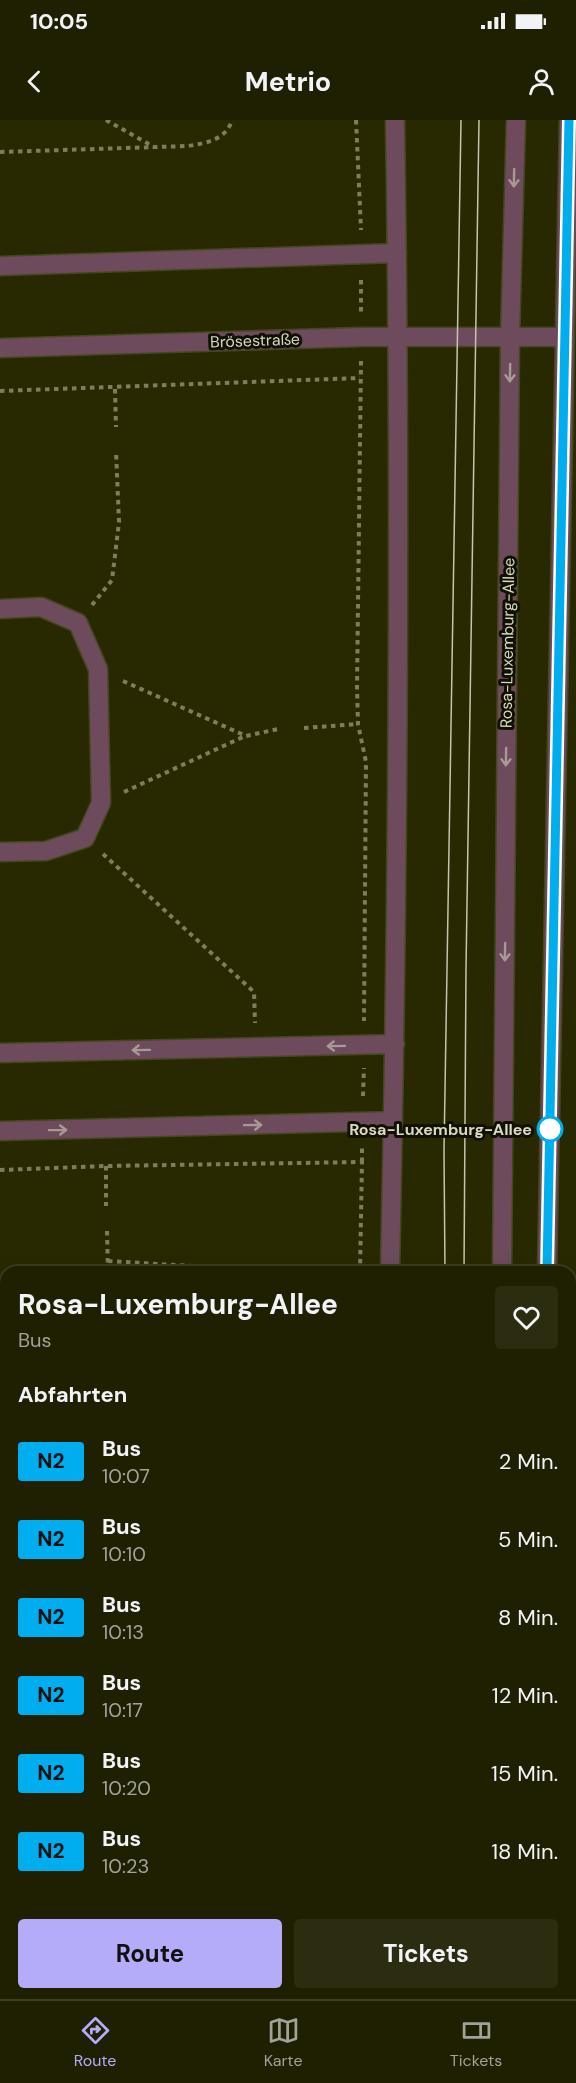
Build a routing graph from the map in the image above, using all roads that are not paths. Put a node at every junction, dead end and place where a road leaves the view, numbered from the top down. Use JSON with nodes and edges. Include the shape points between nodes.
{"nodes":[{"id":1,"x":395,"y":120,"type":"edge"},
{"id":2,"x":516,"y":120,"type":"edge"},
{"id":3,"x":569,"y":120,"type":"edge"},
{"id":4,"x":397,"y":253,"type":"junction"},
{"id":5,"x":0,"y":266,"type":"edge"},
{"id":6,"x":398,"y":337,"type":"junction"},
{"id":7,"x":510,"y":337,"type":"junction"},
{"id":8,"x":565,"y":337,"type":"junction"},
{"id":9,"x":0,"y":348,"type":"edge"},
{"id":10,"x":0,"y":609,"type":"edge"},
{"id":11,"x":0,"y":852,"type":"edge"},
{"id":12,"x":395,"y":1044,"type":"junction"},
{"id":13,"x":0,"y":1053,"type":"edge"},
{"id":14,"x":393,"y":1121,"type":"junction"},
{"id":15,"x":0,"y":1131,"type":"edge"},
{"id":16,"x":390,"y":1266,"type":"edge"},
{"id":17,"x":502,"y":1266,"type":"edge"},
{"id":18,"x":547,"y":1266,"type":"edge"}],
"edges":[{"from":1,"to":4,"type":"street"},
{"from":2,"to":7,"type":"street","name":"Rosa-Luxemburg-Allee","one_way":true},
{"from":3,"to":8,"type":"street"},
{"from":4,"to":5,"type":"street"},
{"from":4,"to":6,"type":"street"},
{"from":6,"to":7,"type":"street","name":"Brösestraße"},
{"from":6,"to":9,"type":"street","name":"Brösestraße"},
{"from":6,"to":12,"type":"street"},
{"from":7,"to":8,"type":"street"},
{"from":7,"to":17,"type":"street","name":"Rosa-Luxemburg-Allee","one_way":true},
{"from":8,"to":18,"type":"street"},
{"from":10,"to":11,"type":"street","via":[[41,607],[78,623],[98,669],[101,803],[85,838],[46,851]]},
{"from":12,"to":13,"type":"street","one_way":true},
{"from":12,"to":14,"type":"street"},
{"from":15,"to":14,"type":"street","one_way":true},
{"from":14,"to":16,"type":"street"}]}
